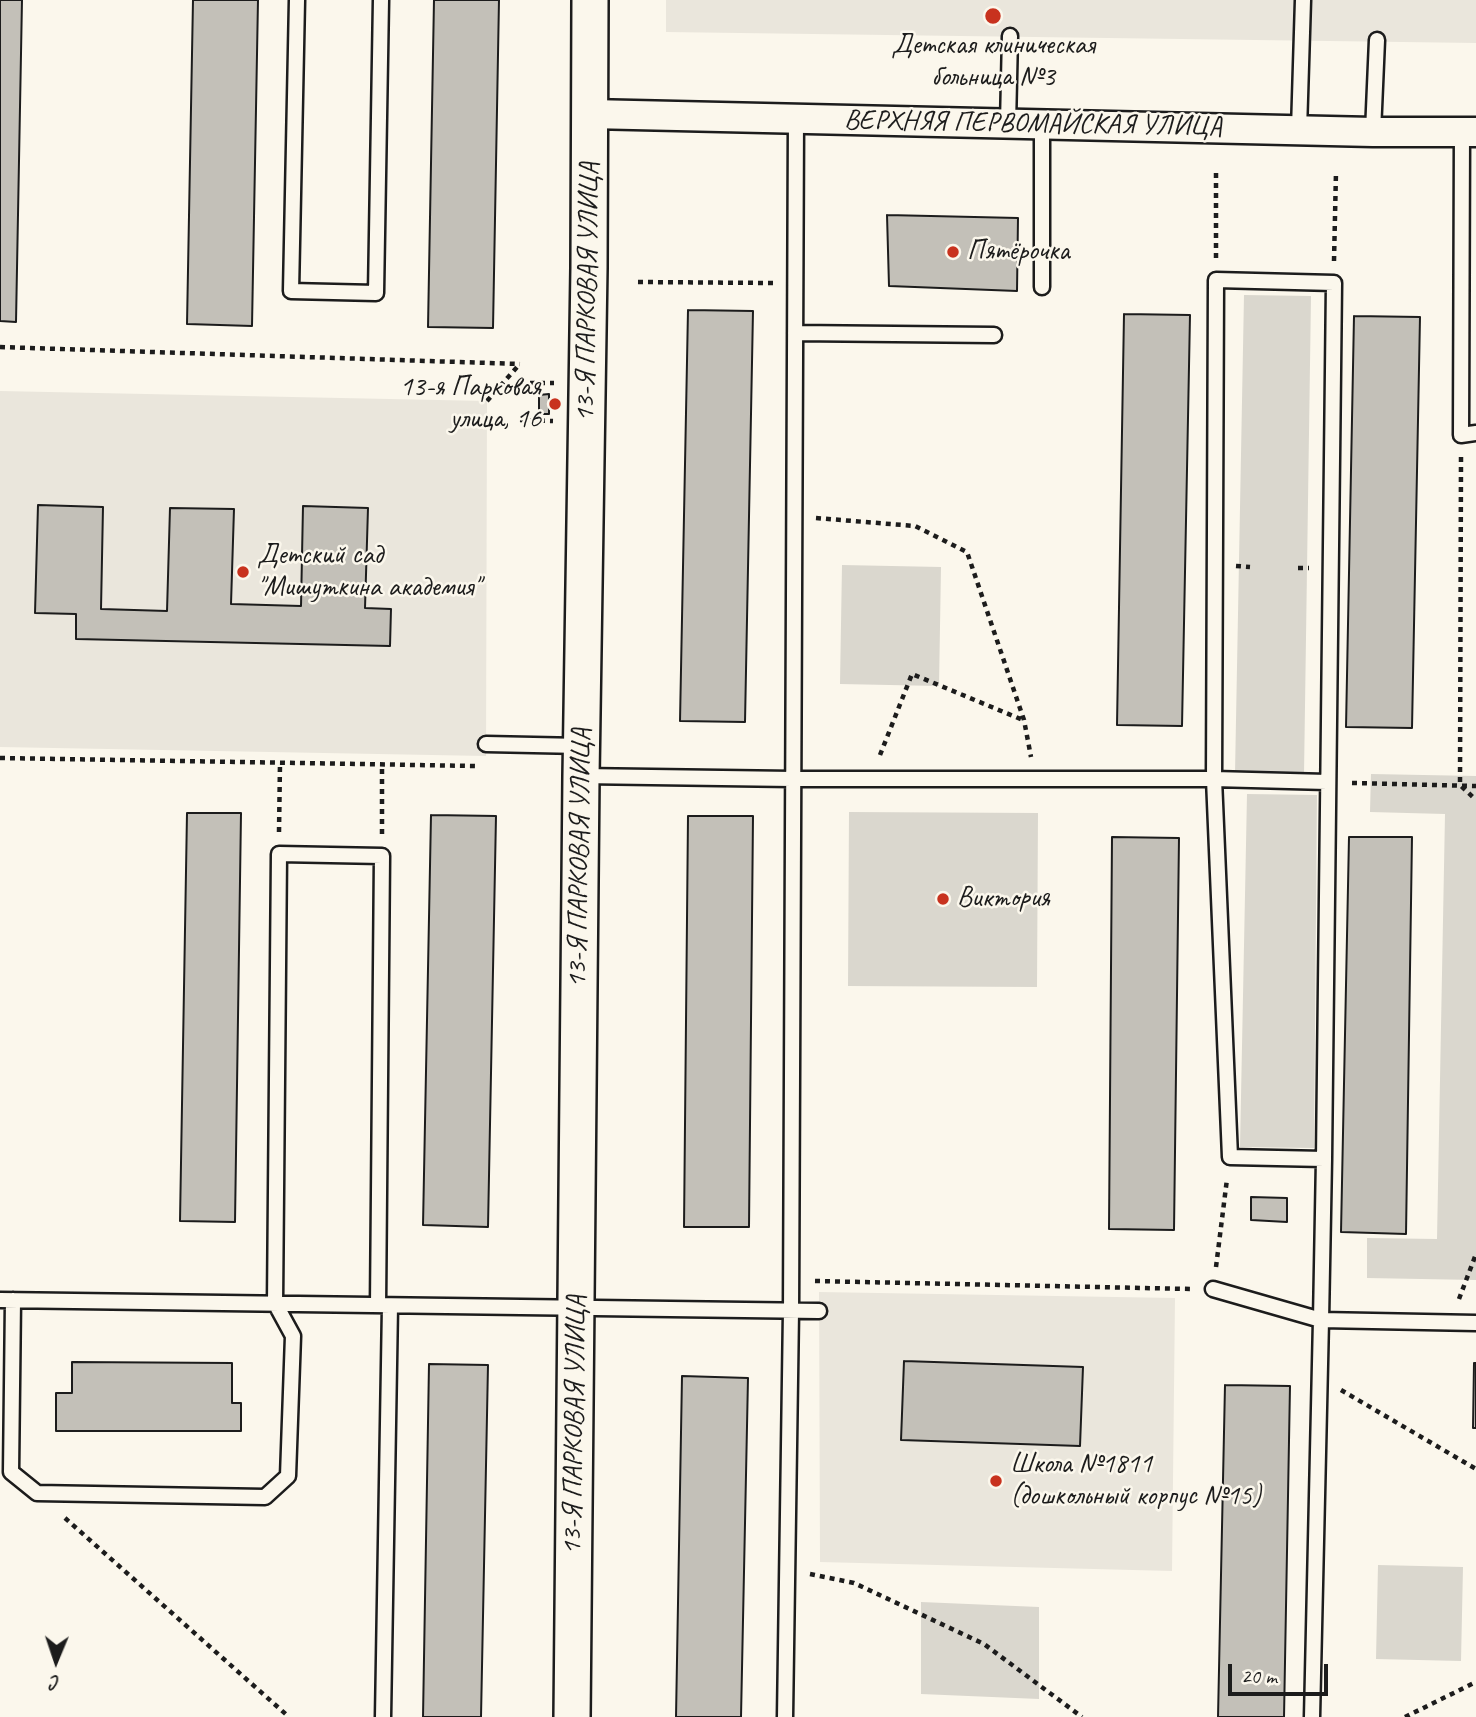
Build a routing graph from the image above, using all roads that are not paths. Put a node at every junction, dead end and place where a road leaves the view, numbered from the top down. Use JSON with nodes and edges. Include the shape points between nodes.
{"nodes":[{"id":1,"x":297,"y":0,"type":"edge"},
{"id":2,"x":382,"y":0,"type":"edge"},
{"id":3,"x":590,"y":0,"type":"edge"},
{"id":4,"x":1303,"y":0,"type":"edge"},
{"id":5,"x":1010,"y":36,"type":"dead end"},
{"id":6,"x":1377,"y":40,"type":"dead end"},
{"id":7,"x":590,"y":114,"type":"junction"},
{"id":8,"x":796,"y":118,"type":"junction"},
{"id":9,"x":1008,"y":124,"type":"junction"},
{"id":10,"x":1042,"y":125,"type":"junction"},
{"id":11,"x":1299,"y":130,"type":"junction"},
{"id":12,"x":1373,"y":132,"type":"junction"},
{"id":13,"x":1469,"y":132,"type":"edge"},
{"id":14,"x":1042,"y":287,"type":"dead end"},
{"id":15,"x":795,"y":333,"type":"junction"},
{"id":16,"x":994,"y":335,"type":"dead end"},
{"id":17,"x":1469,"y":434,"type":"edge"},
{"id":18,"x":486,"y":744,"type":"dead end"},
{"id":19,"x":581,"y":761,"type":"junction"},
{"id":20,"x":792,"y":779,"type":"junction"},
{"id":21,"x":1214,"y":779,"type":"junction"},
{"id":22,"x":1327,"y":782,"type":"junction"},
{"id":23,"x":1324,"y":1159,"type":"junction"},
{"id":24,"x":1213,"y":1289,"type":"road end"},
{"id":25,"x":6,"y":1300,"type":"edge"},
{"id":26,"x":275,"y":1303,"type":"junction"},
{"id":27,"x":384,"y":1305,"type":"junction"},
{"id":28,"x":576,"y":1308,"type":"junction"},
{"id":29,"x":791,"y":1311,"type":"junction"},
{"id":30,"x":819,"y":1311,"type":"dead end"},
{"id":31,"x":1321,"y":1320,"type":"junction"},
{"id":32,"x":1476,"y":1323,"type":"edge"},
{"id":33,"x":383,"y":1717,"type":"edge"},
{"id":34,"x":572,"y":1717,"type":"edge"},
{"id":35,"x":785,"y":1717,"type":"edge"},
{"id":36,"x":1312,"y":1717,"type":"edge"}],
"edges":[{"from":1,"to":2,"type":"lane","via":[[291,291],[376,293]]},
{"from":3,"to":7,"type":"street","name":"13-Я ПАРКОВАЯ УЛИЦА"},
{"from":4,"to":11,"type":"lane"},
{"from":5,"to":9,"type":"lane"},
{"from":6,"to":12,"type":"lane"},
{"from":7,"to":8,"type":"street","name":"ВЕРХНЯЯ ПЕРВОМАЙСКАЯ УЛИЦА"},
{"from":7,"to":19,"type":"street","name":"13-Я ПАРКОВАЯ УЛИЦА"},
{"from":8,"to":9,"type":"street","name":"ВЕРХНЯЯ ПЕРВОМАЙСКАЯ УЛИЦА"},
{"from":8,"to":15,"type":"lane"},
{"from":9,"to":10,"type":"street","name":"ВЕРХНЯЯ ПЕРВОМАЙСКАЯ УЛИЦА"},
{"from":10,"to":11,"type":"street","name":"ВЕРХНЯЯ ПЕРВОМАЙСКАЯ УЛИЦА"},
{"from":10,"to":14,"type":"lane"},
{"from":11,"to":12,"type":"street","name":"ВЕРХНЯЯ ПЕРВОМАЙСКАЯ УЛИЦА"},
{"from":12,"to":13,"type":"street","name":"ВЕРХНЯЯ ПЕРВОМАЙСКАЯ УЛИЦА"},
{"from":13,"to":17,"type":"lane"},
{"from":15,"to":16,"type":"lane"},
{"from":15,"to":20,"type":"lane"},
{"from":18,"to":19,"type":"lane"},
{"from":19,"to":20,"type":"lane"},
{"from":19,"to":28,"type":"street","name":"13-Я ПАРКОВАЯ УЛИЦА"},
{"from":20,"to":21,"type":"lane"},
{"from":20,"to":29,"type":"lane"},
{"from":21,"to":22,"type":"lane"},
{"from":21,"to":22,"type":"lane","via":[[1216,280],[1334,283]]},
{"from":21,"to":23,"type":"lane","via":[[1230,1157]]},
{"from":22,"to":23,"type":"lane"},
{"from":23,"to":31,"type":"lane"},
{"from":24,"to":31,"type":"lane"},
{"from":25,"to":26,"type":"lane"},
{"from":25,"to":26,"type":"lane","via":[[11,1472],[37,1493],[265,1497],[288,1476],[293,1336]]},
{"from":26,"to":27,"type":"lane"},
{"from":26,"to":27,"type":"lane","via":[[279,854],[382,856]]},
{"from":27,"to":28,"type":"lane"},
{"from":27,"to":33,"type":"lane"},
{"from":28,"to":29,"type":"lane"},
{"from":28,"to":34,"type":"street","name":"13-Я ПАРКОВАЯ УЛИЦА"},
{"from":29,"to":30,"type":"lane"},
{"from":29,"to":35,"type":"lane"},
{"from":31,"to":32,"type":"lane"},
{"from":31,"to":36,"type":"lane"}]}
